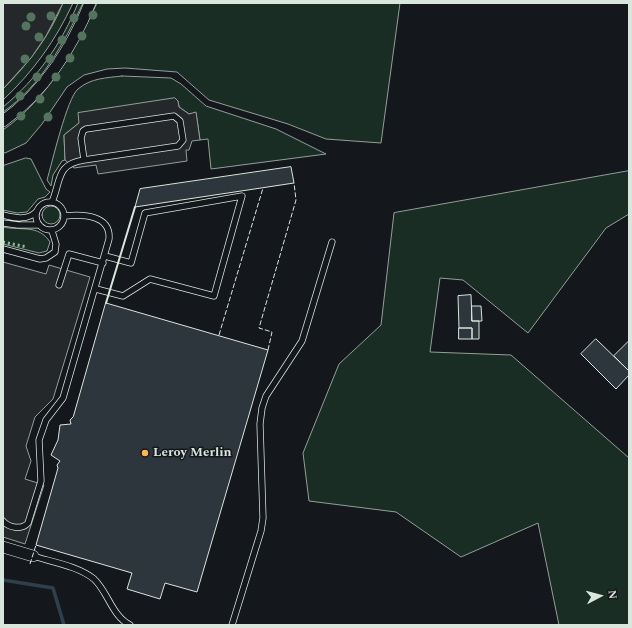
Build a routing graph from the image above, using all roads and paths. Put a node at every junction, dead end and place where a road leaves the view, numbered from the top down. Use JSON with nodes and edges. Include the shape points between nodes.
{"nodes":[{"id":1,"x":90,"y":3,"type":"edge"},
{"id":2,"x":3,"y":121,"type":"edge"},
{"id":3,"x":84,"y":160,"type":"junction"},
{"id":4,"x":52,"y":202,"type":"junction"},
{"id":5,"x":37,"y":211,"type":"junction"},
{"id":6,"x":3,"y":215,"type":"edge"},
{"id":7,"x":64,"y":216,"type":"junction"},
{"id":8,"x":3,"y":223,"type":"edge"},
{"id":9,"x":39,"y":225,"type":"junction"},
{"id":10,"x":52,"y":231,"type":"junction"},
{"id":11,"x":332,"y":242,"type":"dead end"},
{"id":12,"x":3,"y":249,"type":"edge"},
{"id":13,"x":105,"y":256,"type":"junction"},
{"id":14,"x":103,"y":263,"type":"junction"},
{"id":15,"x":59,"y":285,"type":"dead end"},
{"id":16,"x":96,"y":289,"type":"junction"},
{"id":17,"x":3,"y":521,"type":"edge"},
{"id":18,"x":3,"y":547,"type":"edge"},
{"id":19,"x":33,"y":556,"type":"joint"},
{"id":20,"x":130,"y":625,"type":"edge"},
{"id":21,"x":232,"y":625,"type":"edge"}],
"edges":[{"from":1,"to":2,"type":"street","via":[[76,34],[51,73],[24,103]]},
{"from":3,"to":3,"type":"lane","via":[[81,138],[83,131],[174,116],[180,121],[183,140],[178,146]]},
{"from":3,"to":4,"type":"lane","via":[[71,163],[62,170]]},
{"from":4,"to":5,"type":"lane","via":[[42,204]]},
{"from":4,"to":7,"type":"lane","via":[[59,205]]},
{"from":5,"to":6,"type":"lane","via":[[26,218]]},
{"from":5,"to":9,"type":"lane","via":[[36,220]]},
{"from":7,"to":10,"type":"lane","via":[[63,224]]},
{"from":7,"to":13,"type":"lane","via":[[95,218],[108,225],[110,232]]},
{"from":8,"to":9,"type":"lane"},
{"from":9,"to":10,"type":"lane","via":[[42,229]]},
{"from":10,"to":12,"type":"lane","via":[[56,244],[55,252],[46,258],[40,259]]},
{"from":11,"to":21,"type":"lane","via":[[302,341],[266,396],[262,408],[260,424],[263,518]]},
{"from":13,"to":14,"type":"lane"},
{"from":13,"to":16,"type":"lane","via":[[131,263],[146,213],[242,196],[214,296],[150,279],[123,296]]},
{"from":14,"to":15,"type":"lane","via":[[68,254]]},
{"from":14,"to":16,"type":"lane"},
{"from":16,"to":17,"type":"lane","via":[[63,398],[46,420],[39,440],[41,480],[28,523],[20,528]]},
{"from":18,"to":19,"type":"street"},
{"from":19,"to":20,"type":"lane","via":[[76,570],[94,579],[112,606]]}]}
